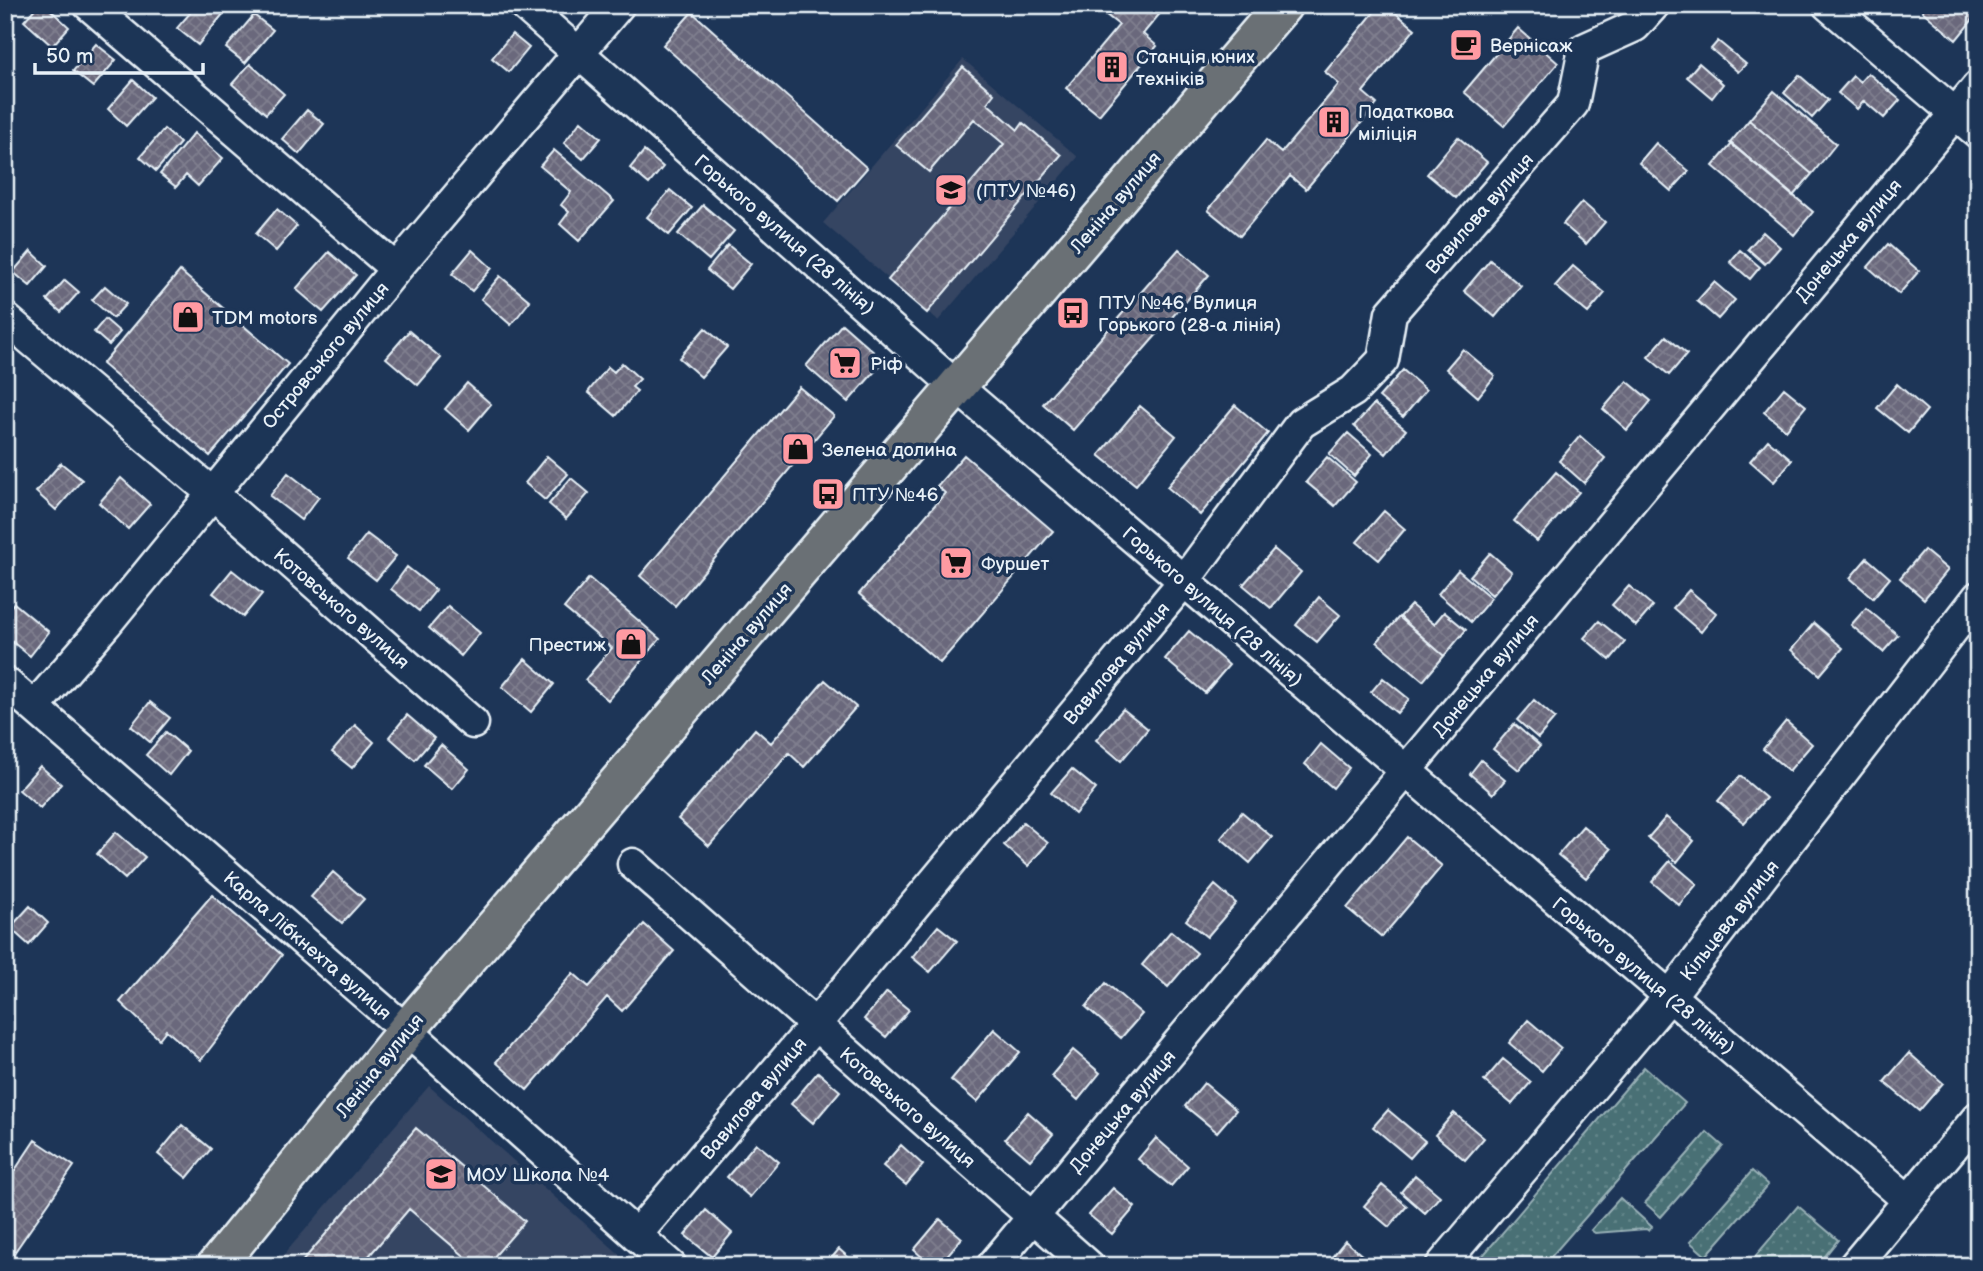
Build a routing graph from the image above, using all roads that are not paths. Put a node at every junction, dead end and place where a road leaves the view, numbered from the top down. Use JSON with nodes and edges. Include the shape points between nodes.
{"nodes":[{"id":1,"x":89,"y":5,"type":"edge"},
{"id":2,"x":524,"y":5,"type":"edge"},
{"id":3,"x":619,"y":5,"type":"edge"},
{"id":4,"x":1283,"y":5,"type":"edge"},
{"id":5,"x":1654,"y":5,"type":"edge"},
{"id":6,"x":1828,"y":5,"type":"edge"},
{"id":7,"x":578,"y":52,"type":"junction"},
{"id":8,"x":1978,"y":86,"type":"edge"},
{"id":9,"x":1954,"y":113,"type":"junction"},
{"id":10,"x":1978,"y":133,"type":"edge"},
{"id":11,"x":396,"y":269,"type":"junction"},
{"id":12,"x":5,"y":318,"type":"edge"},
{"id":13,"x":957,"y":387,"type":"junction"},
{"id":14,"x":212,"y":493,"type":"junction"},
{"id":15,"x":1184,"y":581,"type":"junction"},
{"id":16,"x":1978,"y":597,"type":"edge"},
{"id":17,"x":5,"y":682,"type":"edge"},
{"id":18,"x":34,"y":707,"type":"junction"},
{"id":19,"x":473,"y":723,"type":"dead end"},
{"id":20,"x":1405,"y":772,"type":"junction"},
{"id":21,"x":634,"y":864,"type":"dead end"},
{"id":22,"x":1669,"y":997,"type":"junction"},
{"id":23,"x":816,"y":1025,"type":"junction"},
{"id":24,"x":406,"y":1030,"type":"junction"},
{"id":25,"x":1978,"y":1116,"type":"edge"},
{"id":26,"x":1908,"y":1200,"type":"junction"},
{"id":27,"x":1033,"y":1217,"type":"junction"},
{"id":28,"x":636,"y":1235,"type":"junction"},
{"id":29,"x":216,"y":1266,"type":"edge"},
{"id":30,"x":671,"y":1266,"type":"edge"},
{"id":31,"x":992,"y":1266,"type":"edge"},
{"id":32,"x":1089,"y":1266,"type":"edge"},
{"id":33,"x":1441,"y":1266,"type":"edge"},
{"id":34,"x":1854,"y":1266,"type":"edge"}],
"edges":[{"from":1,"to":11,"type":"street"},
{"from":2,"to":7,"type":"street","name":"Горького вулиця (28 лiнiя)"},
{"from":3,"to":7,"type":"street","name":"Островського вулиця"},
{"from":4,"to":13,"type":"main road","name":"Леніна вулиця"},
{"from":5,"to":15,"type":"street","name":"Вавилова вулиця","via":[[1635,26],[1584,49],[1573,104],[1391,313],[1382,360],[1353,391],[1301,423]]},
{"from":6,"to":9,"type":"street"},
{"from":7,"to":11,"type":"street","name":"Островського вулиця"},
{"from":7,"to":13,"type":"street","name":"Горького вулиця (28 лiнiя)"},
{"from":8,"to":9,"type":"street","name":"Донецька вулиця"},
{"from":9,"to":10,"type":"street"},
{"from":9,"to":20,"type":"street","name":"Донецька вулиця"},
{"from":11,"to":14,"type":"street","name":"Островського вулиця"},
{"from":12,"to":14,"type":"street","name":"Котовського вулиця"},
{"from":13,"to":15,"type":"street","name":"Горького вулиця (28 лiнiя)"},
{"from":13,"to":24,"type":"main road","name":"Леніна вулиця"},
{"from":14,"to":18,"type":"street","name":"Островського вулиця"},
{"from":14,"to":19,"type":"street","name":"Котовського вулиця"},
{"from":15,"to":20,"type":"street","name":"Горького вулиця (28 лiнiя)"},
{"from":15,"to":23,"type":"street","name":"Вавилова вулиця"},
{"from":16,"to":22,"type":"street","name":"Кільцева вулиця"},
{"from":17,"to":18,"type":"street","name":"Карла Лібкнехта вулиця"},
{"from":18,"to":24,"type":"street","name":"Карла Лібкнехта вулиця"},
{"from":20,"to":22,"type":"street","name":"Горького вулиця (28 лiнiя)"},
{"from":20,"to":27,"type":"street","name":"Донецька вулиця"},
{"from":21,"to":23,"type":"street","name":"Котовського вулиця"},
{"from":22,"to":26,"type":"street","name":"Горького вулиця (28 лiнiя)"},
{"from":22,"to":33,"type":"street","name":"Кільцева вулиця"},
{"from":23,"to":27,"type":"street","name":"Котовського вулиця"},
{"from":23,"to":28,"type":"street","name":"Вавилова вулиця"},
{"from":24,"to":28,"type":"street","name":"Карла Лібкнехта вулиця"},
{"from":24,"to":29,"type":"main road","name":"Леніна вулиця"},
{"from":25,"to":26,"type":"street"},
{"from":26,"to":34,"type":"street"},
{"from":27,"to":31,"type":"street","name":"Донецька вулиця"},
{"from":27,"to":32,"type":"street","name":"Котовського вулиця"},
{"from":28,"to":30,"type":"street","name":"Карла Лібкнехта вулиця"}]}
